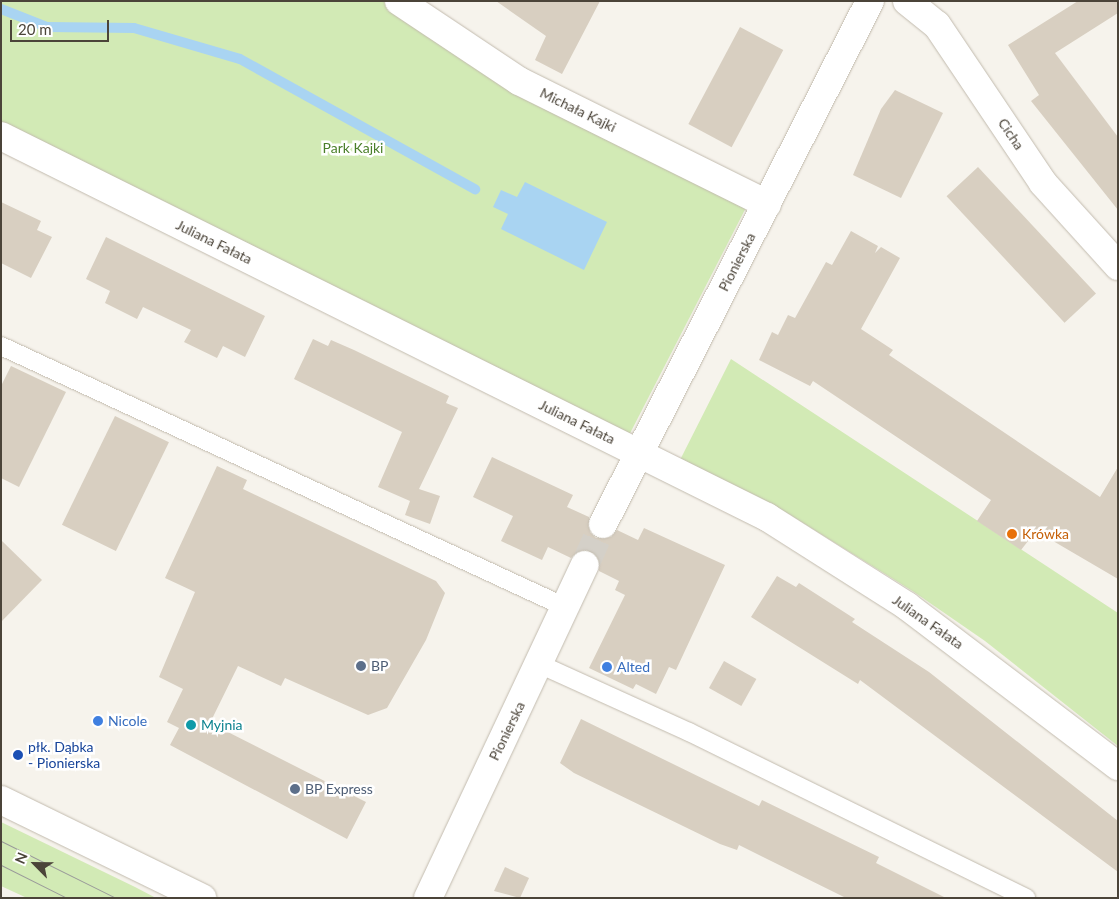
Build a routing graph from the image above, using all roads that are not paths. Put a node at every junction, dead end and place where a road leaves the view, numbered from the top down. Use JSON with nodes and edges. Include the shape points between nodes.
{"nodes":[{"id":1,"x":399,"y":1,"type":"edge"},
{"id":2,"x":870,"y":1,"type":"edge"},
{"id":3,"x":907,"y":1,"type":"edge"},
{"id":4,"x":1,"y":136,"type":"edge"},
{"id":5,"x":767,"y":204,"type":"junction"},
{"id":6,"x":1118,"y":266,"type":"edge"},
{"id":7,"x":1,"y":346,"type":"edge"},
{"id":8,"x":638,"y":452,"type":"junction"},
{"id":9,"x":603,"y":524,"type":"tunnel mouth"},
{"id":10,"x":585,"y":564,"type":"tunnel mouth"},
{"id":11,"x":565,"y":607,"type":"junction"},
{"id":12,"x":539,"y":664,"type":"junction"},
{"id":13,"x":1118,"y":766,"type":"edge"},
{"id":14,"x":1,"y":800,"type":"edge"},
{"id":15,"x":202,"y":898,"type":"edge"},
{"id":16,"x":428,"y":898,"type":"edge"},
{"id":17,"x":1026,"y":898,"type":"edge"}],
"edges":[{"from":1,"to":5,"type":"street","name":"Michała Kajki","via":[[519,81]]},
{"from":2,"to":5,"type":"street","name":"Pionierska"},
{"from":3,"to":6,"type":"street","name":"Cicha","via":[[938,25],[1043,183]]},
{"from":4,"to":8,"type":"street","name":"Juliana Fałata"},
{"from":5,"to":8,"type":"street","name":"Pionierska"},
{"from":7,"to":11,"type":"lane"},
{"from":8,"to":9,"type":"street","name":"Pionierska"},
{"from":8,"to":13,"type":"street","name":"Juliana Fałata","via":[[767,517],[907,606]]},
{"from":10,"to":11,"type":"street","name":"Pionierska"},
{"from":11,"to":12,"type":"street","name":"Pionierska"},
{"from":12,"to":16,"type":"street","name":"Pionierska"},
{"from":12,"to":17,"type":"lane","via":[[689,732]]},
{"from":14,"to":15,"type":"street"}]}
